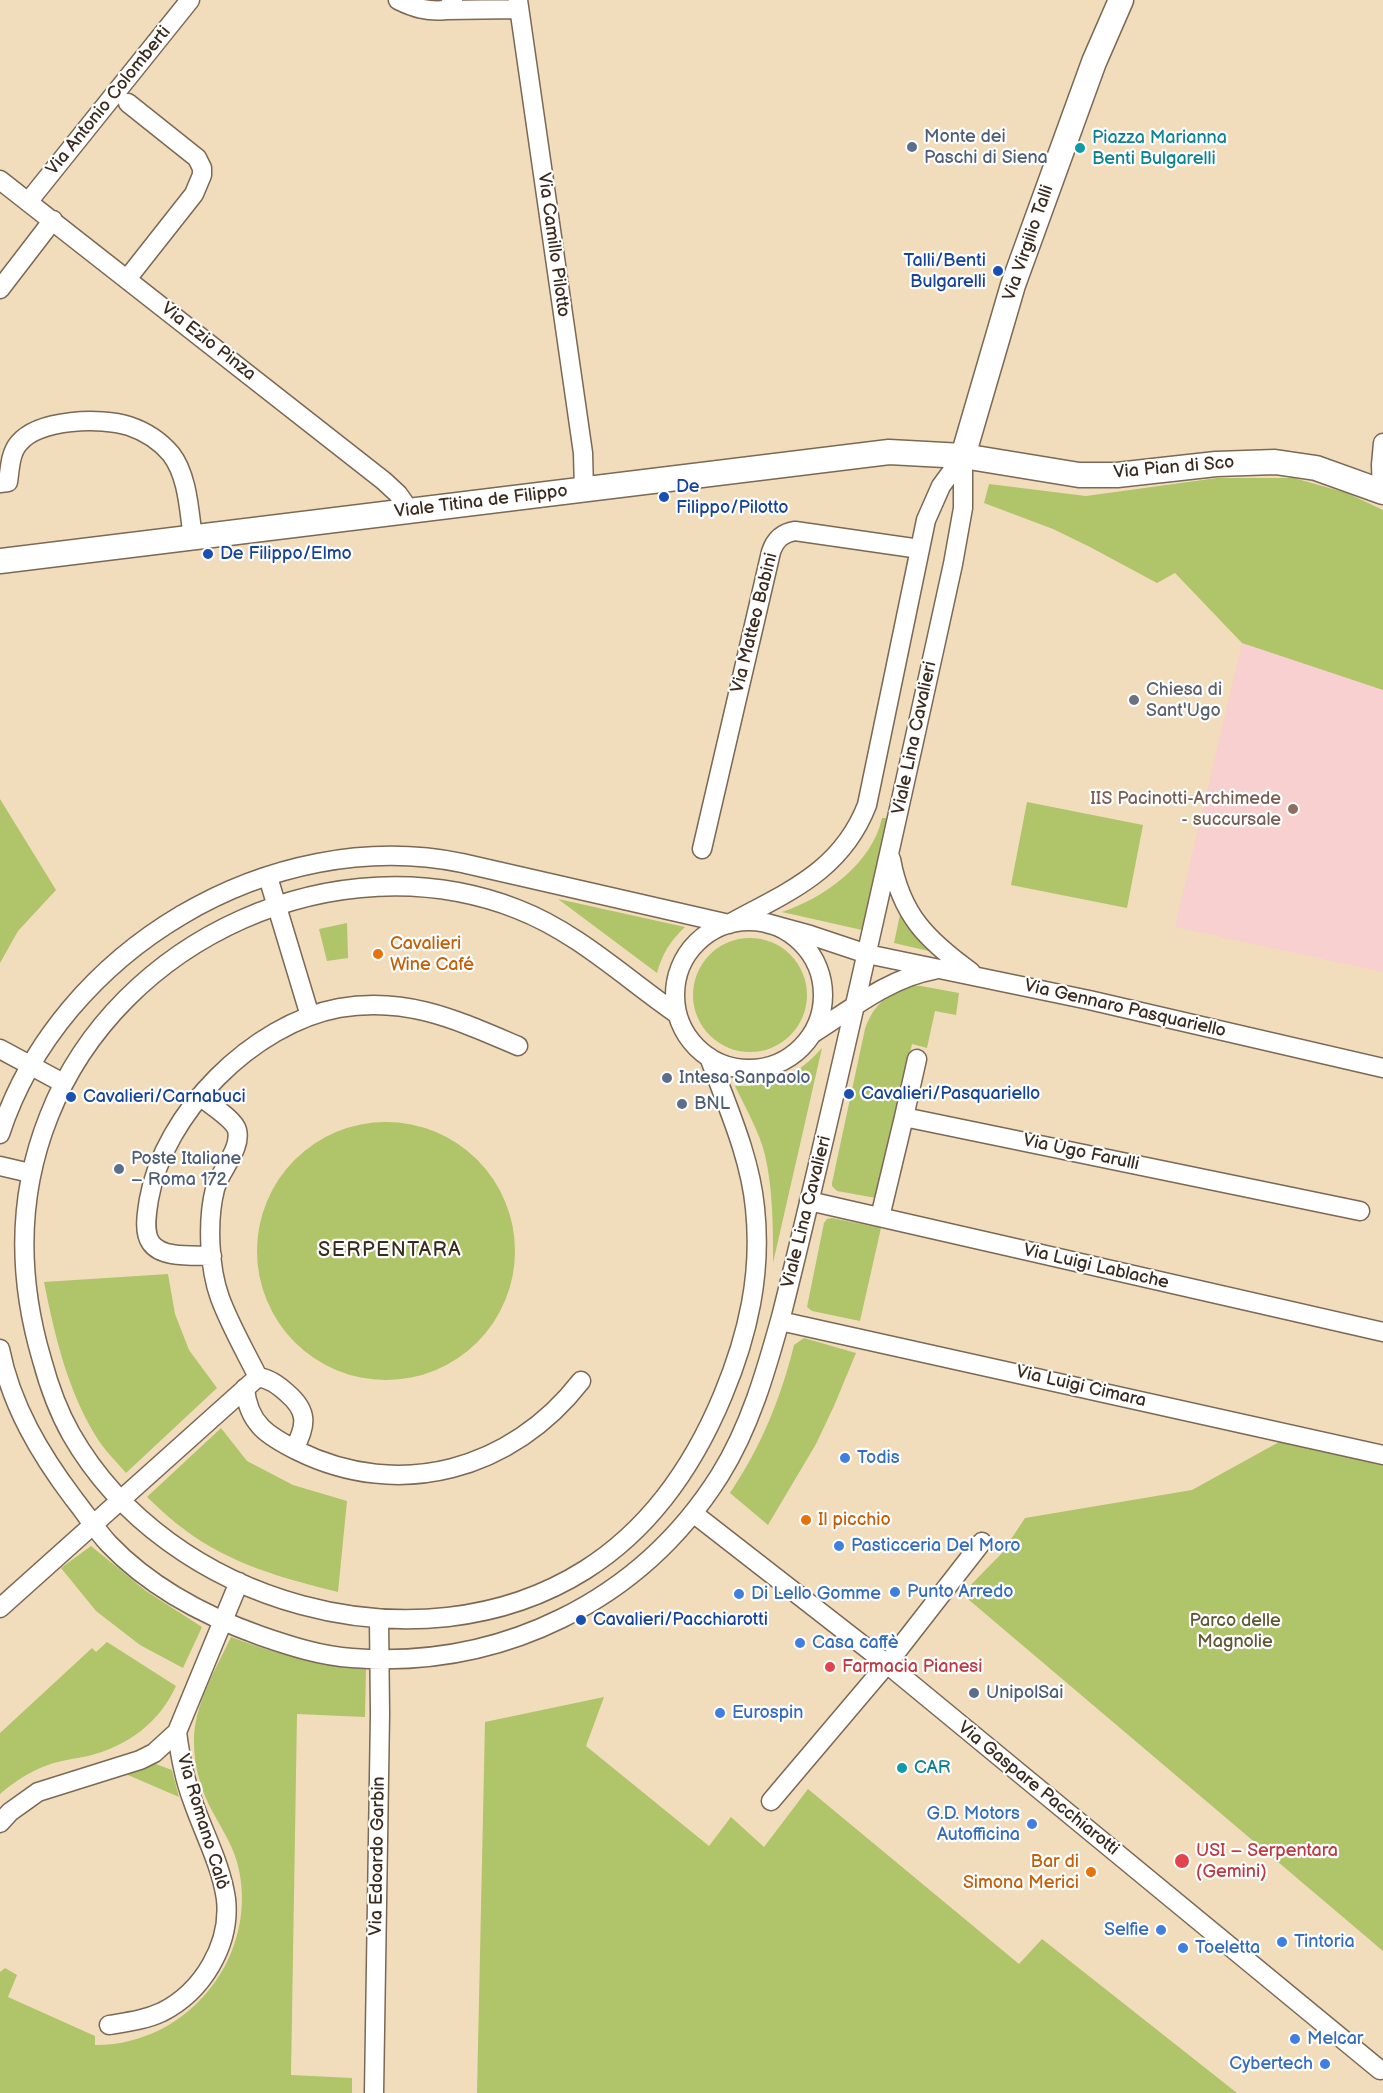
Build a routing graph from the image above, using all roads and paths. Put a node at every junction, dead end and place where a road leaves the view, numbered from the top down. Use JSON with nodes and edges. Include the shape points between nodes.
{"nodes":[{"id":1,"x":190,"y":0,"type":"edge"},
{"id":2,"x":398,"y":0,"type":"edge"},
{"id":3,"x":1121,"y":0,"type":"edge"},
{"id":4,"x":519,"y":4,"type":"edge"},
{"id":5,"x":450,"y":5,"type":"edge"},
{"id":6,"x":128,"y":103,"type":"dead end"},
{"id":7,"x":0,"y":180,"type":"edge"},
{"id":8,"x":28,"y":202,"type":"junction"},
{"id":9,"x":53,"y":220,"type":"junction"},
{"id":10,"x":127,"y":279,"type":"junction"},
{"id":11,"x":0,"y":289,"type":"edge"},
{"id":12,"x":1383,"y":443,"type":"edge"},
{"id":13,"x":963,"y":456,"type":"junction"},
{"id":14,"x":0,"y":483,"type":"edge"},
{"id":15,"x":584,"y":490,"type":"junction"},
{"id":16,"x":1383,"y":492,"type":"edge"},
{"id":17,"x":410,"y":511,"type":"junction"},
{"id":18,"x":193,"y":538,"type":"junction"},
{"id":19,"x":920,"y":549,"type":"junction"},
{"id":20,"x":0,"y":561,"type":"edge"},
{"id":21,"x":702,"y":849,"type":"dead end"},
{"id":22,"x":890,"y":852,"type":"junction"},
{"id":23,"x":268,"y":877,"type":"junction"},
{"id":24,"x":276,"y":906,"type":"junction"},
{"id":25,"x":766,"y":923,"type":"junction"},
{"id":26,"x":729,"y":924,"type":"junction"},
{"id":27,"x":867,"y":954,"type":"junction"},
{"id":28,"x":940,"y":969,"type":"junction"},
{"id":29,"x":975,"y":975,"type":"junction"},
{"id":30,"x":855,"y":1007,"type":"junction"},
{"id":31,"x":678,"y":1014,"type":"junction"},
{"id":32,"x":310,"y":1016,"type":"junction"},
{"id":33,"x":812,"y":1034,"type":"junction"},
{"id":34,"x":518,"y":1046,"type":"dead end"},
{"id":35,"x":0,"y":1049,"type":"edge"},
{"id":36,"x":708,"y":1057,"type":"junction"},
{"id":37,"x":917,"y":1059,"type":"dead end"},
{"id":38,"x":31,"y":1065,"type":"junction"},
{"id":39,"x":1383,"y":1068,"type":"edge"},
{"id":40,"x":63,"y":1083,"type":"junction"},
{"id":41,"x":200,"y":1096,"type":"junction"},
{"id":42,"x":904,"y":1117,"type":"junction"},
{"id":43,"x":0,"y":1134,"type":"edge"},
{"id":44,"x":0,"y":1166,"type":"edge"},
{"id":45,"x":30,"y":1173,"type":"junction"},
{"id":46,"x":810,"y":1201,"type":"junction"},
{"id":47,"x":1360,"y":1211,"type":"dead end"},
{"id":48,"x":880,"y":1217,"type":"junction"},
{"id":49,"x":212,"y":1256,"type":"junction"},
{"id":50,"x":780,"y":1321,"type":"junction"},
{"id":51,"x":1383,"y":1332,"type":"edge"},
{"id":52,"x":0,"y":1349,"type":"edge"},
{"id":53,"x":581,"y":1381,"type":"dead end"},
{"id":54,"x":252,"y":1383,"type":"junction"},
{"id":55,"x":294,"y":1449,"type":"junction"},
{"id":56,"x":1383,"y":1455,"type":"edge"},
{"id":57,"x":122,"y":1500,"type":"junction"},
{"id":58,"x":693,"y":1513,"type":"junction"},
{"id":59,"x":94,"y":1526,"type":"junction"},
{"id":60,"x":627,"y":1539,"type":"junction"},
{"id":61,"x":982,"y":1542,"type":"dead end"},
{"id":62,"x":639,"y":1569,"type":"junction"},
{"id":63,"x":238,"y":1582,"type":"junction"},
{"id":64,"x":0,"y":1608,"type":"edge"},
{"id":65,"x":379,"y":1619,"type":"junction"},
{"id":66,"x":222,"y":1621,"type":"junction"},
{"id":67,"x":379,"y":1659,"type":"junction"},
{"id":68,"x":887,"y":1664,"type":"junction"},
{"id":69,"x":177,"y":1732,"type":"junction"},
{"id":70,"x":771,"y":1801,"type":"dead end"},
{"id":71,"x":0,"y":1823,"type":"edge"},
{"id":72,"x":109,"y":2025,"type":"dead end"},
{"id":73,"x":1382,"y":2071,"type":"edge"},
{"id":74,"x":374,"y":2093,"type":"edge"}],
"edges":[{"from":1,"to":8,"type":"street","name":"Via Antonio Colomberti"},
{"from":2,"to":5,"type":"street","via":[[423,10]]},
{"from":3,"to":13,"type":"street","name":"Via Virgilio Talli","via":[[1013,285]]},
{"from":4,"to":5,"type":"street"},
{"from":4,"to":15,"type":"street","name":"Via Camillo Pilotto","via":[[583,453]]},
{"from":6,"to":10,"type":"street","via":[[193,154],[200,162],[202,175],[194,194]]},
{"from":7,"to":8,"type":"street","name":"Via Ezio Pinza"},
{"from":8,"to":9,"type":"street","name":"Via Ezio Pinza"},
{"from":9,"to":10,"type":"street","name":"Via Ezio Pinza"},
{"from":9,"to":11,"type":"street"},
{"from":10,"to":17,"type":"street","name":"Via Ezio Pinza","via":[[384,481]]},
{"from":12,"to":16,"type":"street"},
{"from":13,"to":15,"type":"street","name":"Viale Titina de Filippo","via":[[877,453]]},
{"from":13,"to":16,"type":"street","name":"Via Pian di Sco","via":[[1061,473],[1098,475],[1275,462],[1316,468]]},
{"from":13,"to":19,"type":"street","name":"Viale Lina Cavalieri","via":[[934,499]]},
{"from":13,"to":22,"type":"street","name":"Viale Lina Cavalieri","via":[[960,529]]},
{"from":14,"to":18,"type":"street","via":[[8,482],[14,450],[33,432],[86,422],[128,426],[156,440],[174,459]]},
{"from":15,"to":17,"type":"street","name":"Viale Titina de Filippo"},
{"from":17,"to":18,"type":"street","name":"Viale Titina de Filippo"},
{"from":18,"to":20,"type":"street","name":"Viale Titina de Filippo"},
{"from":19,"to":21,"type":"street","name":"Via Matteo Babini","via":[[795,531],[776,541]]},
{"from":19,"to":26,"type":"street","name":"Viale Lina Cavalieri","via":[[870,796],[862,818],[847,843],[820,872]]},
{"from":22,"to":27,"type":"street","name":"Viale Lina Cavalieri"},
{"from":22,"to":29,"type":"street","via":[[896,882],[911,916],[942,950]]},
{"from":23,"to":24,"type":"street"},
{"from":23,"to":26,"type":"street","via":[[365,856],[432,858]]},
{"from":23,"to":38,"type":"street","via":[[201,903],[145,939],[77,1003]]},
{"from":24,"to":31,"type":"street","name":"Viale Lina Cavalieri","via":[[327,892],[379,886],[414,886],[469,894],[543,921]]},
{"from":24,"to":32,"type":"street"},
{"from":24,"to":40,"type":"street","name":"Viale Lina Cavalieri","via":[[199,941],[148,977],[105,1022]]},
{"from":25,"to":26,"type":"street"},
{"from":25,"to":27,"type":"street","name":"Via Gennaro Pasquariello"},
{"from":25,"to":33,"type":"street","via":[[801,943],[817,967],[822,1008]]},
{"from":26,"to":31,"type":"street","via":[[704,937],[685,958],[676,986]]},
{"from":27,"to":28,"type":"street","name":"Via Gennaro Pasquariello"},
{"from":27,"to":30,"type":"street","name":"Viale Lina Cavalieri"},
{"from":28,"to":29,"type":"street","name":"Via Gennaro Pasquariello"},
{"from":28,"to":30,"type":"street","via":[[901,980]]},
{"from":29,"to":39,"type":"street","name":"Via Gennaro Pasquariello"},
{"from":30,"to":33,"type":"street"},
{"from":30,"to":46,"type":"street","name":"Viale Lina Cavalieri"},
{"from":31,"to":36,"type":"street","via":[[689,1038]]},
{"from":32,"to":34,"type":"street","via":[[369,1004],[409,1007],[447,1016]]},
{"from":32,"to":41,"type":"street","via":[[251,1049]]},
{"from":33,"to":36,"type":"street","via":[[792,1055],[765,1067],[736,1068]]},
{"from":35,"to":38,"type":"street"},
{"from":36,"to":60,"type":"street","name":"Viale Lina Cavalieri","via":[[743,1153],[754,1198],[756,1260],[752,1305],[734,1369],[703,1439],[671,1490]]},
{"from":37,"to":42,"type":"street"},
{"from":38,"to":40,"type":"street"},
{"from":38,"to":43,"type":"street"},
{"from":40,"to":45,"type":"street","name":"Viale Lina Cavalieri"},
{"from":41,"to":49,"type":"street","via":[[238,1131],[234,1152],[219,1176],[213,1199]]},
{"from":41,"to":49,"type":"street","via":[[162,1155],[151,1190],[147,1224],[149,1240],[156,1249]]},
{"from":42,"to":47,"type":"street","name":"Via Ugo Farulli"},
{"from":42,"to":48,"type":"street"},
{"from":44,"to":45,"type":"street"},
{"from":45,"to":57,"type":"street","name":"Viale Lina Cavalieri","via":[[23,1248],[39,1350],[54,1398],[75,1440]]},
{"from":46,"to":48,"type":"street","name":"Via Luigi Lablache"},
{"from":46,"to":50,"type":"street","name":"Viale Lina Cavalieri"},
{"from":48,"to":51,"type":"street","name":"Via Luigi Lablache"},
{"from":49,"to":54,"type":"street","via":[[219,1296]]},
{"from":50,"to":56,"type":"street","name":"Via Luigi Cimara"},
{"from":50,"to":58,"type":"street","name":"Viale Lina Cavalieri","via":[[757,1396],[736,1444],[720,1476]]},
{"from":52,"to":59,"type":"street","name":"Viale Lina Cavalieri","via":[[28,1429]]},
{"from":53,"to":55,"type":"street","via":[[560,1406],[519,1439],[458,1468],[413,1475],[374,1474],[332,1465]]},
{"from":54,"to":55,"type":"street","via":[[248,1406],[253,1419],[267,1433]]},
{"from":54,"to":55,"type":"street","via":[[277,1385],[303,1412],[302,1431]]},
{"from":54,"to":57,"type":"street"},
{"from":57,"to":59,"type":"street"},
{"from":57,"to":63,"type":"street","name":"Viale Lina Cavalieri","via":[[171,1543]]},
{"from":58,"to":62,"type":"street","name":"Viale Lina Cavalieri"},
{"from":58,"to":68,"type":"street","name":"Via Gaspare Pacchiarotti"},
{"from":59,"to":64,"type":"street"},
{"from":59,"to":66,"type":"street","name":"Viale Lina Cavalieri","via":[[138,1570]]},
{"from":60,"to":62,"type":"street"},
{"from":60,"to":65,"type":"street","name":"Viale Lina Cavalieri","via":[[583,1572],[533,1597],[493,1610],[459,1617]]},
{"from":61,"to":68,"type":"street"},
{"from":62,"to":67,"type":"street","name":"Viale Lina Cavalieri","via":[[571,1615],[521,1637],[434,1658]]},
{"from":63,"to":65,"type":"street","name":"Viale Lina Cavalieri","via":[[296,1603]]},
{"from":63,"to":66,"type":"street","name":"Via Romano Calò"},
{"from":65,"to":67,"type":"street","name":"Via Edoardo Garbin"},
{"from":66,"to":67,"type":"street","name":"Viale Lina Cavalieri","via":[[324,1654]]},
{"from":66,"to":69,"type":"street","name":"Via Romano Calò"},
{"from":67,"to":74,"type":"street","name":"Via Edoardo Garbin"},
{"from":68,"to":70,"type":"street"},
{"from":68,"to":73,"type":"street","name":"Via Gaspare Pacchiarotti"},
{"from":69,"to":71,"type":"street","name":"Via Romano Calò","via":[[140,1760],[38,1792]]},
{"from":69,"to":72,"type":"street","name":"Via Romano Calò","via":[[189,1790],[223,1887],[224,1933],[209,1968],[176,2003],[150,2017]]}]}
